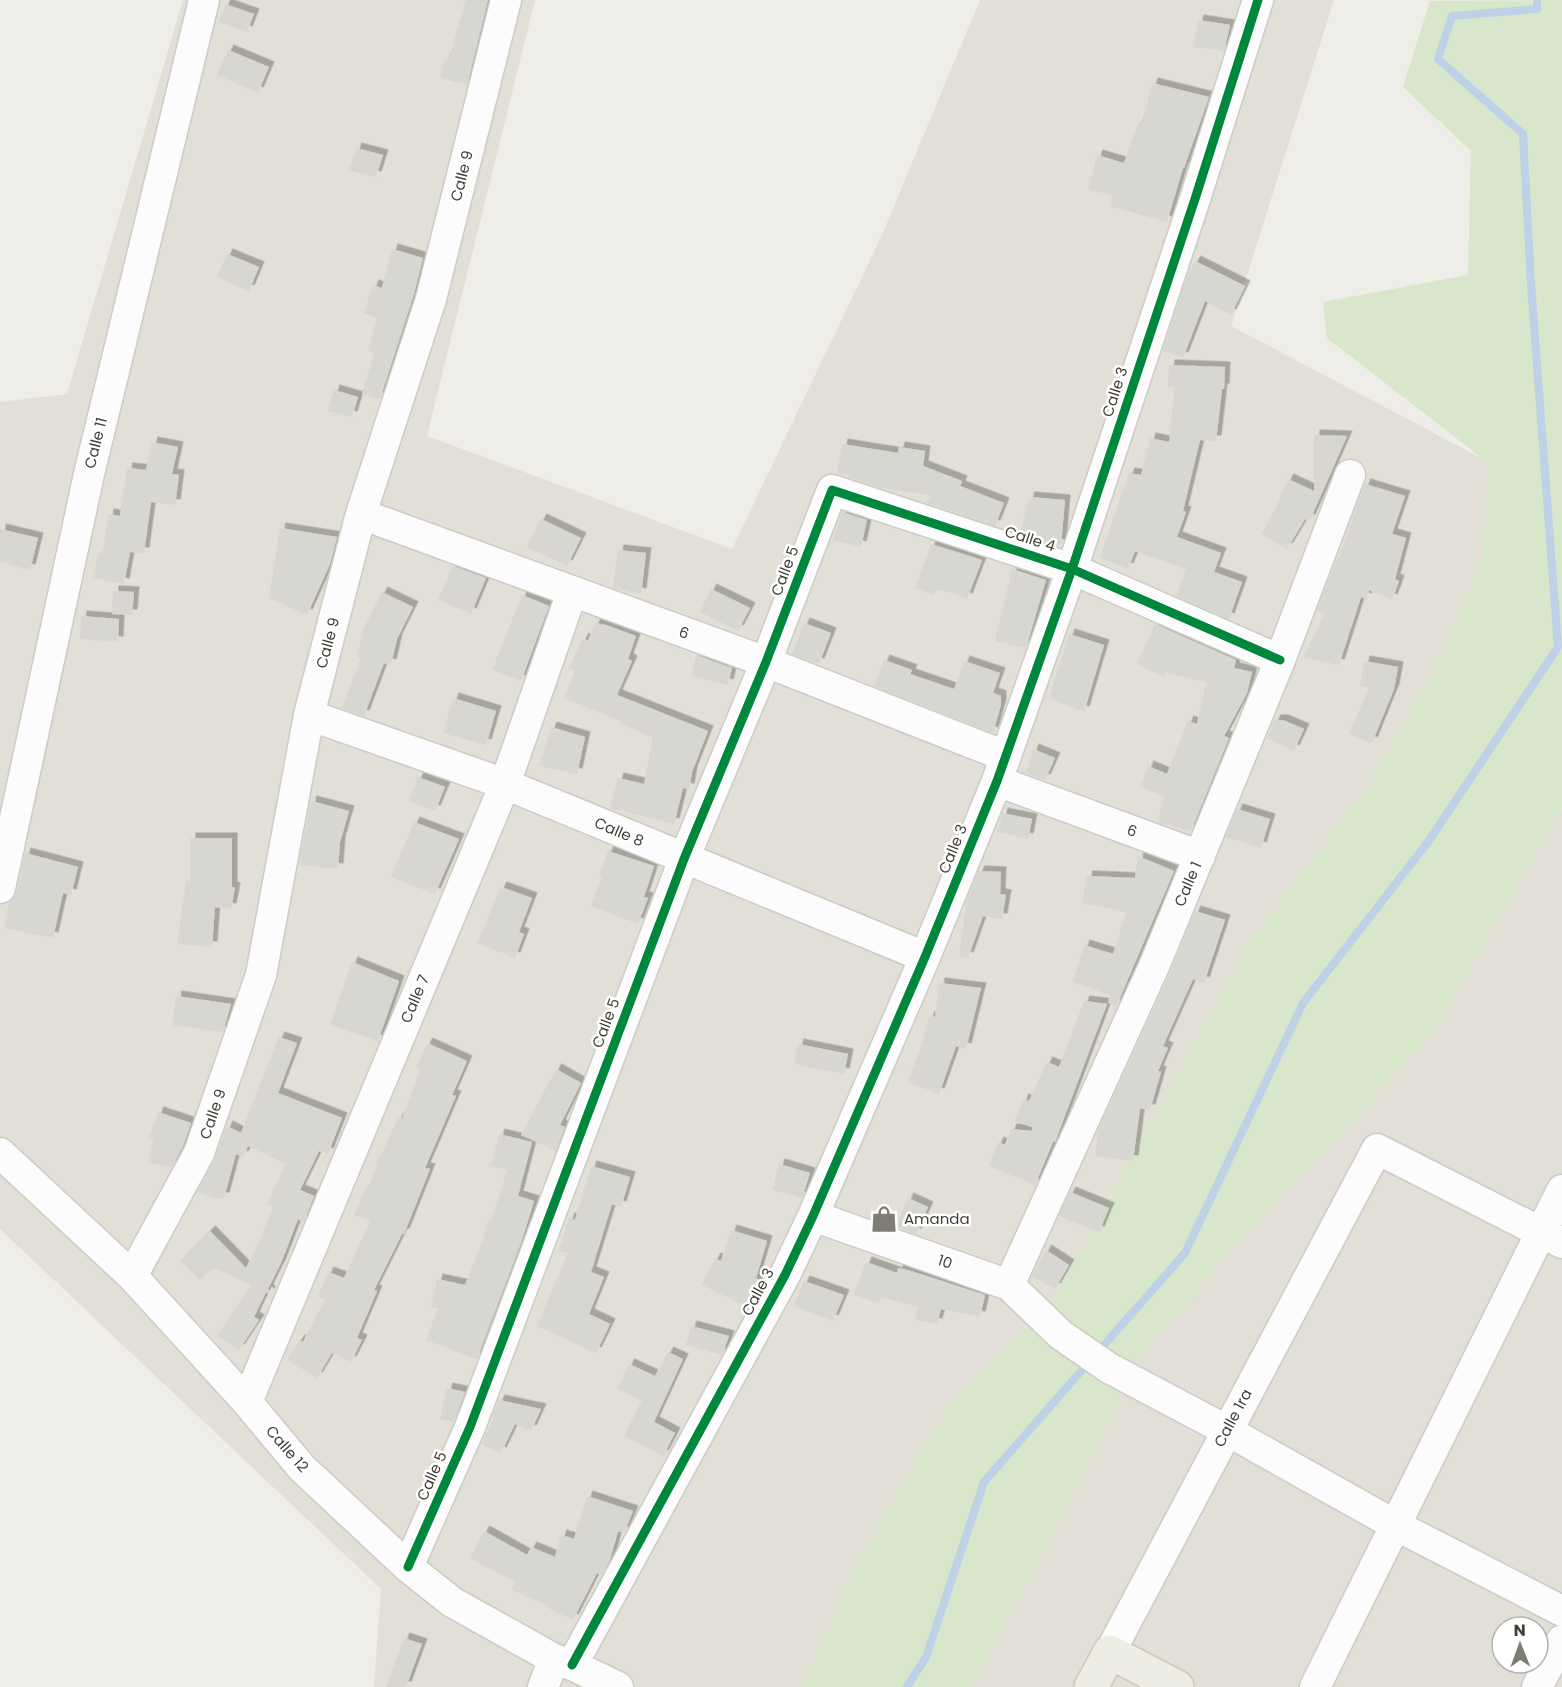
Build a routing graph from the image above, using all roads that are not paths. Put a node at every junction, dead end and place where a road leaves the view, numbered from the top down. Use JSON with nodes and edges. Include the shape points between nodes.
{"nodes":[{"id":1,"x":204,"y":0,"type":"edge"},
{"id":2,"x":506,"y":0,"type":"edge"},
{"id":3,"x":1258,"y":0,"type":"edge"},
{"id":4,"x":1350,"y":476,"type":"dead end"},
{"id":5,"x":832,"y":490,"type":"joint"},
{"id":6,"x":361,"y":514,"type":"junction"},
{"id":7,"x":1072,"y":569,"type":"junction"},
{"id":8,"x":572,"y":592,"type":"junction"},
{"id":9,"x":1280,"y":660,"type":"junction"},
{"id":10,"x":766,"y":662,"type":"junction"},
{"id":11,"x":309,"y":715,"type":"junction"},
{"id":12,"x":1001,"y":768,"type":"junction"},
{"id":13,"x":505,"y":784,"type":"junction"},
{"id":14,"x":1200,"y":856,"type":"junction"},
{"id":15,"x":684,"y":859,"type":"junction"},
{"id":16,"x":0,"y":888,"type":"edge"},
{"id":17,"x":925,"y":957,"type":"junction"},
{"id":18,"x":0,"y":1153,"type":"edge"},
{"id":19,"x":1562,"y":1190,"type":"edge"},
{"id":20,"x":813,"y":1216,"type":"junction"},
{"id":21,"x":1551,"y":1238,"type":"edge"},
{"id":22,"x":132,"y":1276,"type":"junction"},
{"id":23,"x":1009,"y":1285,"type":"junction"},
{"id":24,"x":247,"y":1402,"type":"junction"},
{"id":25,"x":1226,"y":1430,"type":"junction"},
{"id":26,"x":1397,"y":1526,"type":"junction"},
{"id":27,"x":408,"y":1567,"type":"junction"},
{"id":28,"x":1562,"y":1611,"type":"edge"},
{"id":29,"x":1562,"y":1640,"type":"edge"},
{"id":30,"x":1110,"y":1652,"type":"junction"},
{"id":31,"x":563,"y":1662,"type":"junction"},
{"id":32,"x":543,"y":1687,"type":"edge"},
{"id":33,"x":618,"y":1687,"type":"edge"},
{"id":34,"x":1091,"y":1687,"type":"edge"},
{"id":35,"x":1178,"y":1687,"type":"edge"},
{"id":36,"x":1315,"y":1687,"type":"edge"},
{"id":37,"x":1538,"y":1687,"type":"edge"}],
"edges":[{"from":1,"to":16,"type":"street","name":"Calle 11","via":[[89,474]]},
{"from":2,"to":6,"type":"street","name":"Calle 9","via":[[431,299]]},
{"from":3,"to":7,"type":"street","name":"Calle 3"},
{"from":4,"to":9,"type":"street","name":"Calle 1"},
{"from":5,"to":7,"type":"street","name":"Calle 4"},
{"from":5,"to":10,"type":"street","name":"Calle 5"},
{"from":6,"to":8,"type":"street","name":"6"},
{"from":6,"to":11,"type":"street","name":"Calle 9"},
{"from":7,"to":9,"type":"street","name":"Calle 4"},
{"from":7,"to":12,"type":"street","name":"Calle 3"},
{"from":8,"to":10,"type":"street","name":"6"},
{"from":8,"to":13,"type":"street","name":"Calle 7"},
{"from":9,"to":14,"type":"street","name":"Calle 1"},
{"from":10,"to":12,"type":"street","name":"6"},
{"from":10,"to":15,"type":"street","name":"Calle 5"},
{"from":11,"to":13,"type":"street","name":"Calle 8"},
{"from":11,"to":22,"type":"street","name":"Calle 9","via":[[261,975],[199,1153]]},
{"from":12,"to":14,"type":"street","name":"6"},
{"from":12,"to":17,"type":"street","name":"Calle 3"},
{"from":13,"to":15,"type":"street","name":"Calle 8"},
{"from":13,"to":24,"type":"street","name":"Calle 7"},
{"from":14,"to":23,"type":"street","name":"Calle 1"},
{"from":15,"to":17,"type":"street","name":"Calle 8"},
{"from":15,"to":27,"type":"street","name":"Calle 5","via":[[470,1427]]},
{"from":17,"to":20,"type":"street","name":"Calle 3"},
{"from":18,"to":22,"type":"street","name":"Calle 12"},
{"from":19,"to":21,"type":"street"},
{"from":20,"to":23,"type":"street","name":"10"},
{"from":20,"to":31,"type":"street","name":"Calle 3","via":[[785,1275]]},
{"from":21,"to":25,"type":"street","name":"Calle 1ra","via":[[1377,1149]]},
{"from":21,"to":26,"type":"street"},
{"from":22,"to":24,"type":"street","name":"Calle 12"},
{"from":23,"to":25,"type":"street","name":"10","via":[[1061,1335],[1110,1368]]},
{"from":24,"to":27,"type":"street","name":"Calle 12","via":[[302,1468]]},
{"from":25,"to":26,"type":"street","name":"10"},
{"from":25,"to":30,"type":"street","name":"Calle 1ra"},
{"from":26,"to":28,"type":"street","name":"10"},
{"from":26,"to":36,"type":"street"},
{"from":27,"to":31,"type":"street","name":"Calle 12","via":[[452,1602]]},
{"from":29,"to":37,"type":"street"},
{"from":30,"to":34,"type":"main road","name":"Calle 1ra"},
{"from":30,"to":35,"type":"main road"},
{"from":31,"to":32,"type":"street","name":"Calle 3"},
{"from":31,"to":33,"type":"street","name":"Calle 12"}]}
